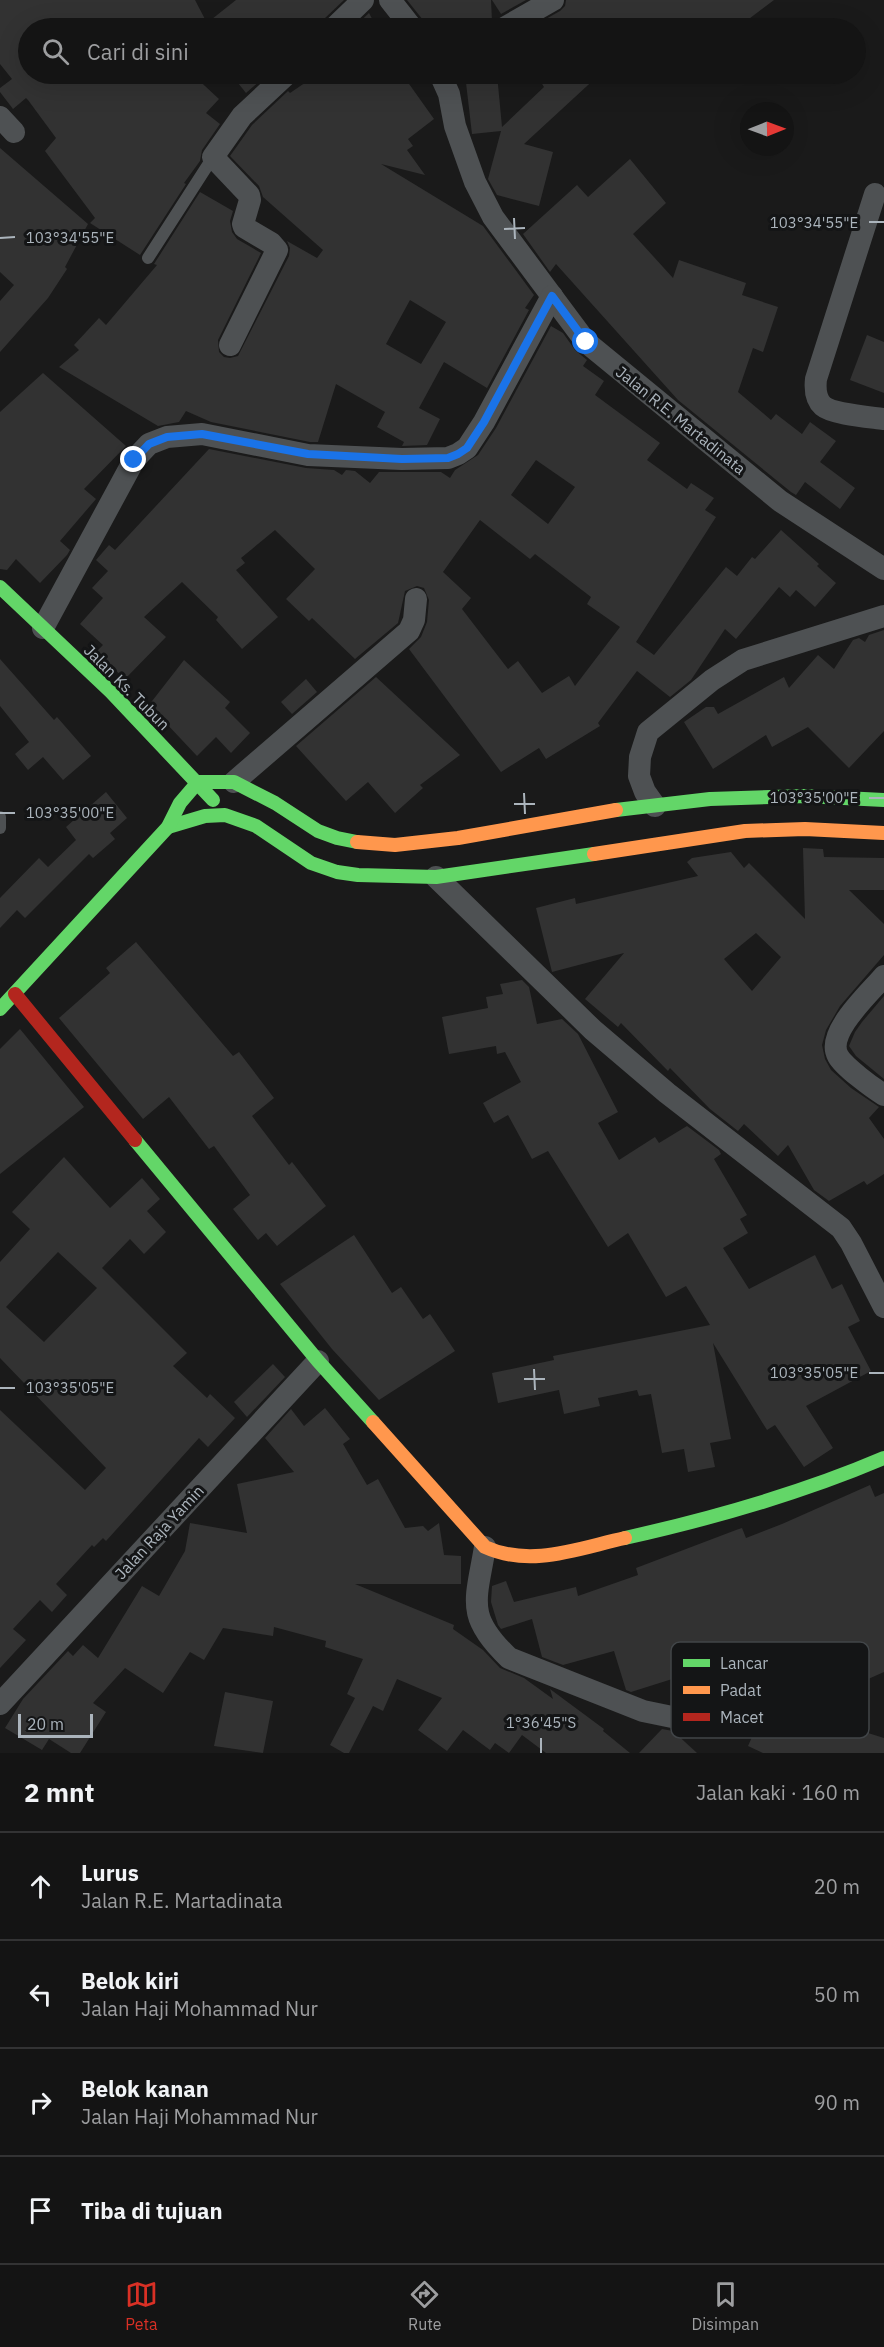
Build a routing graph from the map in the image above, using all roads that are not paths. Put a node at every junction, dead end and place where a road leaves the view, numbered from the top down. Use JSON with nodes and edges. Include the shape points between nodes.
{"nodes":[{"id":1,"x":363,"y":0,"type":"edge"},
{"id":2,"x":390,"y":0,"type":"edge"},
{"id":3,"x":553,"y":0,"type":"edge"},
{"id":4,"x":344,"y":18,"type":"edge"},
{"id":5,"x":404,"y":18,"type":"edge"},
{"id":6,"x":522,"y":18,"type":"edge"},
{"id":7,"x":276,"y":84,"type":"edge"},
{"id":8,"x":444,"y":84,"type":"edge"},
{"id":9,"x":213,"y":157,"type":"junction"},
{"id":10,"x":875,"y":194,"type":"dead end"},
{"id":11,"x":148,"y":258,"type":"dead end"},
{"id":12,"x":552,"y":296,"type":"junction"},
{"id":13,"x":230,"y":345,"type":"dead end"},
{"id":14,"x":884,"y":419,"type":"edge"},
{"id":15,"x":884,"y":569,"type":"edge"},
{"id":16,"x":0,"y":587,"type":"edge"},
{"id":17,"x":416,"y":599,"type":"dead end"},
{"id":18,"x":884,"y":616,"type":"edge"},
{"id":19,"x":43,"y":628,"type":"junction"},
{"id":20,"x":234,"y":782,"type":"junction"},
{"id":21,"x":198,"y":783,"type":"junction"},
{"id":22,"x":884,"y":800,"type":"edge"},
{"id":23,"x":655,"y":806,"type":"junction"},
{"id":24,"x":805,"y":813,"type":"junction"},
{"id":25,"x":225,"y":815,"type":"junction"},
{"id":26,"x":0,"y":817,"type":"edge"},
{"id":27,"x":168,"y":827,"type":"junction"},
{"id":28,"x":0,"y":828,"type":"edge"},
{"id":29,"x":884,"y":833,"type":"edge"},
{"id":30,"x":436,"y":877,"type":"junction"},
{"id":31,"x":884,"y":976,"type":"edge"},
{"id":32,"x":15,"y":994,"type":"junction"},
{"id":33,"x":0,"y":1009,"type":"edge"},
{"id":34,"x":884,"y":1095,"type":"edge"},
{"id":35,"x":884,"y":1307,"type":"edge"},
{"id":36,"x":318,"y":1361,"type":"junction"},
{"id":37,"x":884,"y":1458,"type":"edge"},
{"id":38,"x":485,"y":1547,"type":"junction"},
{"id":39,"x":0,"y":1704,"type":"edge"},
{"id":40,"x":671,"y":1717,"type":"edge"}],
"edges":[{"from":1,"to":4,"type":"street"},
{"from":2,"to":5,"type":"street"},
{"from":3,"to":6,"type":"street"},
{"from":7,"to":9,"type":"street","via":[[242,116]]},
{"from":8,"to":12,"type":"street","name":"Jalan R.E. Martadinata","via":[[474,182],[493,217]]},
{"from":9,"to":11,"type":"lane"},
{"from":9,"to":13,"type":"street","via":[[249,195],[243,227],[277,250]]},
{"from":10,"to":14,"type":"street","via":[[815,388],[823,406]]},
{"from":12,"to":15,"type":"street","name":"Jalan R.E. Martadinata","via":[[586,342],[780,501]]},
{"from":12,"to":19,"type":"street","via":[[484,422],[467,448],[448,458],[308,454],[202,434],[167,437],[149,444],[134,460]]},
{"from":16,"to":19,"type":"street","name":"Jalan Ks. Tubun"},
{"from":17,"to":20,"type":"street","via":[[409,630]]},
{"from":18,"to":23,"type":"street","via":[[743,660],[648,732],[639,776]]},
{"from":19,"to":21,"type":"street","name":"Jalan Ks. Tubun"},
{"from":20,"to":21,"type":"street"},
{"from":20,"to":23,"type":"street","via":[[318,831],[363,843],[458,838]]},
{"from":21,"to":25,"type":"street","name":"Jalan Ks. Tubun"},
{"from":21,"to":27,"type":"street","via":[[174,809]]},
{"from":22,"to":24,"type":"street"},
{"from":23,"to":24,"type":"street","via":[[710,799]]},
{"from":24,"to":29,"type":"street"},
{"from":24,"to":30,"type":"street","via":[[745,831]]},
{"from":25,"to":27,"type":"street","via":[[205,816]]},
{"from":25,"to":30,"type":"street","via":[[256,826],[311,862],[337,872]]},
{"from":26,"to":28,"type":"lane"},
{"from":27,"to":32,"type":"street"},
{"from":30,"to":35,"type":"street","via":[[593,1030],[667,1093],[841,1228]]},
{"from":31,"to":34,"type":"street","via":[[843,1024],[835,1043],[838,1058]]},
{"from":32,"to":33,"type":"street"},
{"from":32,"to":36,"type":"street"},
{"from":36,"to":38,"type":"street"},
{"from":36,"to":39,"type":"street","name":"Jalan Raja Yamin"},
{"from":37,"to":38,"type":"street","via":[[842,1478],[717,1518],[539,1557],[504,1556]]},
{"from":38,"to":40,"type":"street","via":[[477,1614],[495,1645],[508,1658],[657,1716]]}]}
